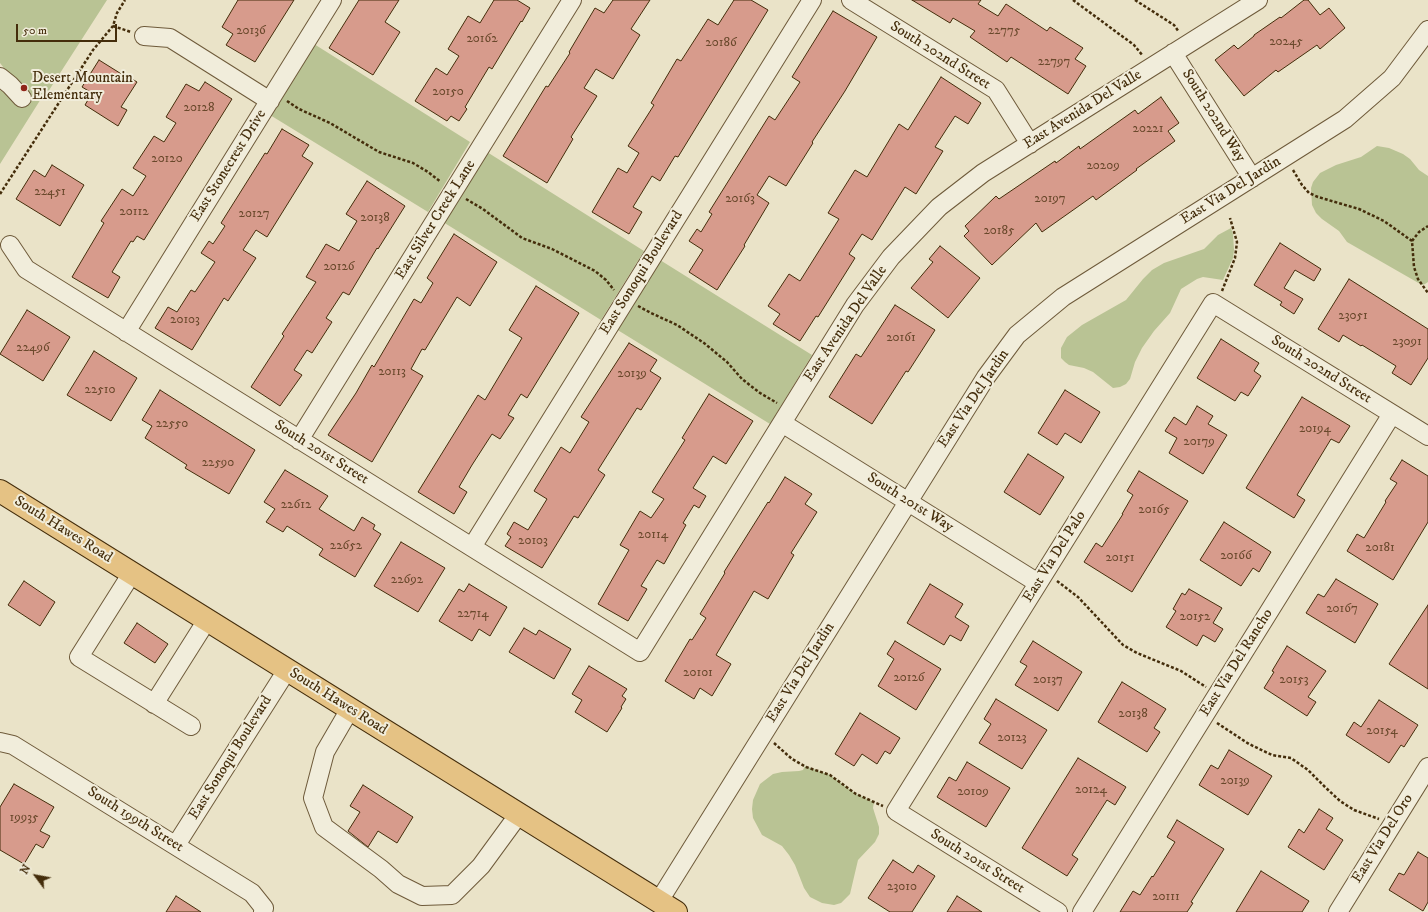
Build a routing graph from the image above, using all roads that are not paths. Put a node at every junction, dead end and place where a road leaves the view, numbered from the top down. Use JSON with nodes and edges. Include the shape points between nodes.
{"nodes":[{"id":1,"x":332,"y":0,"type":"edge"},
{"id":2,"x":572,"y":0,"type":"edge"},
{"id":3,"x":812,"y":0,"type":"edge"},
{"id":4,"x":851,"y":0,"type":"edge"},
{"id":5,"x":1258,"y":0,"type":"edge"},
{"id":6,"x":1428,"y":30,"type":"edge"},
{"id":7,"x":144,"y":36,"type":"dead end"},
{"id":8,"x":1173,"y":53,"type":"junction"},
{"id":9,"x":0,"y":77,"type":"edge"},
{"id":10,"x":272,"y":97,"type":"junction"},
{"id":11,"x":22,"y":98,"type":"dead end"},
{"id":12,"x":1030,"y":144,"type":"junction"},
{"id":13,"x":1252,"y":178,"type":"junction"},
{"id":14,"x":10,"y":245,"type":"dead end"},
{"id":15,"x":1213,"y":303,"type":"joint"},
{"id":16,"x":126,"y":332,"type":"junction"},
{"id":17,"x":1392,"y":414,"type":"junction"},
{"id":18,"x":786,"y":416,"type":"junction"},
{"id":19,"x":1428,"y":436,"type":"edge"},
{"id":20,"x":299,"y":440,"type":"junction"},
{"id":21,"x":0,"y":491,"type":"edge"},
{"id":22,"x":908,"y":502,"type":"junction"},
{"id":23,"x":472,"y":547,"type":"junction"},
{"id":24,"x":132,"y":573,"type":"junction"},
{"id":25,"x":1045,"y":581,"type":"junction"},
{"id":26,"x":207,"y":620,"type":"junction"},
{"id":27,"x":640,"y":652,"type":"joint"},
{"id":28,"x":286,"y":670,"type":"junction"},
{"id":29,"x":154,"y":704,"type":"junction"},
{"id":30,"x":350,"y":709,"type":"junction"},
{"id":31,"x":191,"y":726,"type":"dead end"},
{"id":32,"x":0,"y":742,"type":"edge"},
{"id":33,"x":1428,"y":767,"type":"edge"},
{"id":34,"x":896,"y":811,"type":"joint"},
{"id":35,"x":520,"y":814,"type":"junction"},
{"id":36,"x":176,"y":845,"type":"junction"},
{"id":37,"x":668,"y":907,"type":"edge"},
{"id":38,"x":263,"y":910,"type":"edge"},
{"id":39,"x":1058,"y":912,"type":"edge"},
{"id":40,"x":1082,"y":912,"type":"edge"},
{"id":41,"x":1338,"y":912,"type":"edge"}],
"edges":[{"from":1,"to":10,"type":"street","name":"East Stonecrest Drive"},
{"from":2,"to":20,"type":"street","name":"East Silver Creek Lane"},
{"from":3,"to":23,"type":"street","name":"East Sonoqui Boulevard"},
{"from":4,"to":12,"type":"street","name":"South 202nd Street","via":[[996,90]]},
{"from":5,"to":8,"type":"street","name":"East Avenida Del Valle"},
{"from":6,"to":13,"type":"street","name":"East Via Del Jardin","via":[[1392,78],[1345,119]]},
{"from":7,"to":10,"type":"street","via":[[170,38]]},
{"from":8,"to":12,"type":"street","name":"East Avenida Del Valle"},
{"from":8,"to":13,"type":"street","name":"South 202nd Way"},
{"from":9,"to":11,"type":"street"},
{"from":10,"to":16,"type":"street","name":"East Stonecrest Drive"},
{"from":12,"to":18,"type":"street","name":"East Avenida Del Valle","via":[[983,173],[939,207],[891,257],[855,305]]},
{"from":13,"to":22,"type":"street","name":"East Via Del Jardin","via":[[1063,297],[1017,336],[986,377]]},
{"from":14,"to":16,"type":"street","name":"South 201st Street","via":[[26,269]]},
{"from":15,"to":17,"type":"street","name":"South 202nd Street"},
{"from":15,"to":25,"type":"street","name":"East Via Del Palo"},
{"from":16,"to":20,"type":"street","name":"South 201st Street"},
{"from":17,"to":19,"type":"street","name":"South 202nd Street"},
{"from":17,"to":40,"type":"street","name":"East Via Del Rancho"},
{"from":18,"to":22,"type":"street","name":"South 201st Way"},
{"from":18,"to":27,"type":"street","name":"East Avenida Del Valle"},
{"from":20,"to":23,"type":"street","name":"South 201st Street"},
{"from":21,"to":24,"type":"main road","name":"South Hawes Road"},
{"from":22,"to":25,"type":"street","name":"South 201st Way"},
{"from":22,"to":37,"type":"street","name":"East Via Del Jardin","via":[[764,733]]},
{"from":23,"to":27,"type":"street","name":"South 201st Street"},
{"from":24,"to":26,"type":"main road","name":"South Hawes Road"},
{"from":24,"to":29,"type":"street","via":[[80,657]]},
{"from":25,"to":34,"type":"street","name":"East Via Del Palo"},
{"from":26,"to":28,"type":"main road","name":"South Hawes Road"},
{"from":26,"to":29,"type":"street"},
{"from":28,"to":30,"type":"main road","name":"South Hawes Road"},
{"from":28,"to":36,"type":"street","name":"East Sonoqui Boulevard"},
{"from":29,"to":31,"type":"street"},
{"from":30,"to":35,"type":"main road","name":"South Hawes Road"},
{"from":30,"to":35,"type":"street","via":[[325,752],[313,798],[324,827],[398,884],[422,896],[452,895],[481,866]]},
{"from":32,"to":36,"type":"street","name":"South 199th Street","via":[[12,745]]},
{"from":33,"to":41,"type":"street","name":"East Via Del Oro"},
{"from":34,"to":39,"type":"street","name":"South 201st Street"},
{"from":35,"to":37,"type":"main road","name":"South Hawes Road"},
{"from":36,"to":38,"type":"street","name":"South 199th Street","via":[[252,893]]}]}
